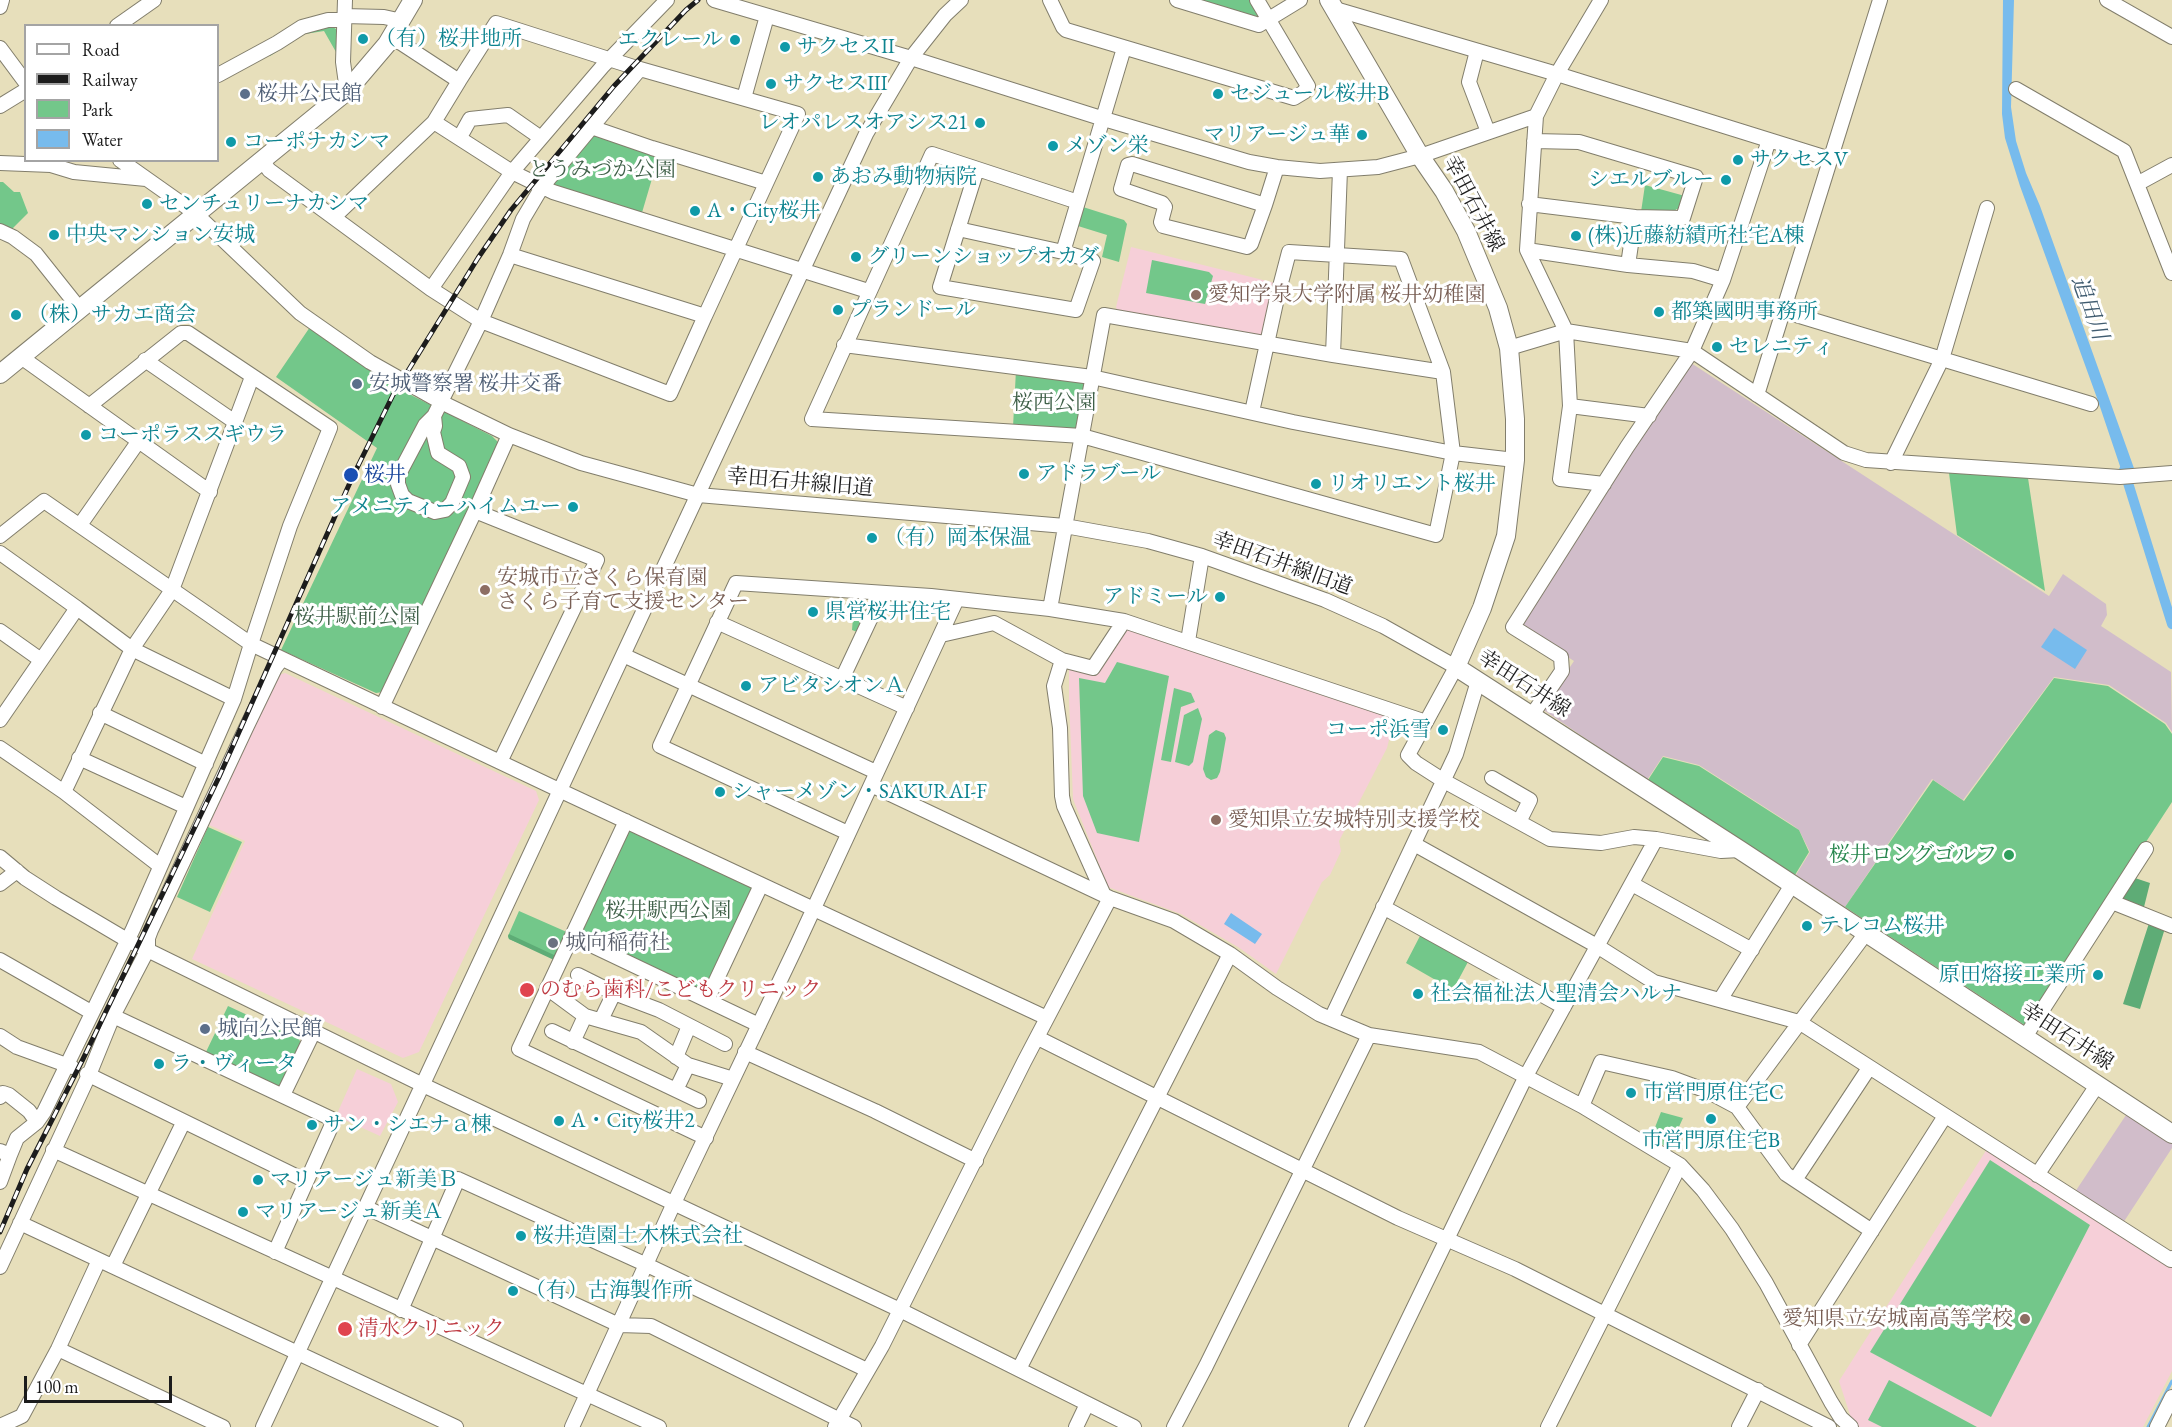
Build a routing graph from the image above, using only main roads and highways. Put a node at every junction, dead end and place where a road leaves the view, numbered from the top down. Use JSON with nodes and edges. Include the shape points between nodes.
{"nodes":[{"id":1,"x":412,"y":0,"type":"edge"},
{"id":2,"x":1332,"y":5,"type":"edge"},
{"id":3,"x":7,"y":363,"type":"edge"},
{"id":4,"x":2172,"y":1134,"type":"edge"}],
"edges":[{"from":1,"to":3,"type":"main road","via":[[391,39],[347,91]]},
{"from":2,"to":4,"type":"main road","name":"幸田石井線","via":[[1466,231],[1498,308],[1509,348],[1515,460],[1506,536],[1482,608],[1456,667]]}]}
